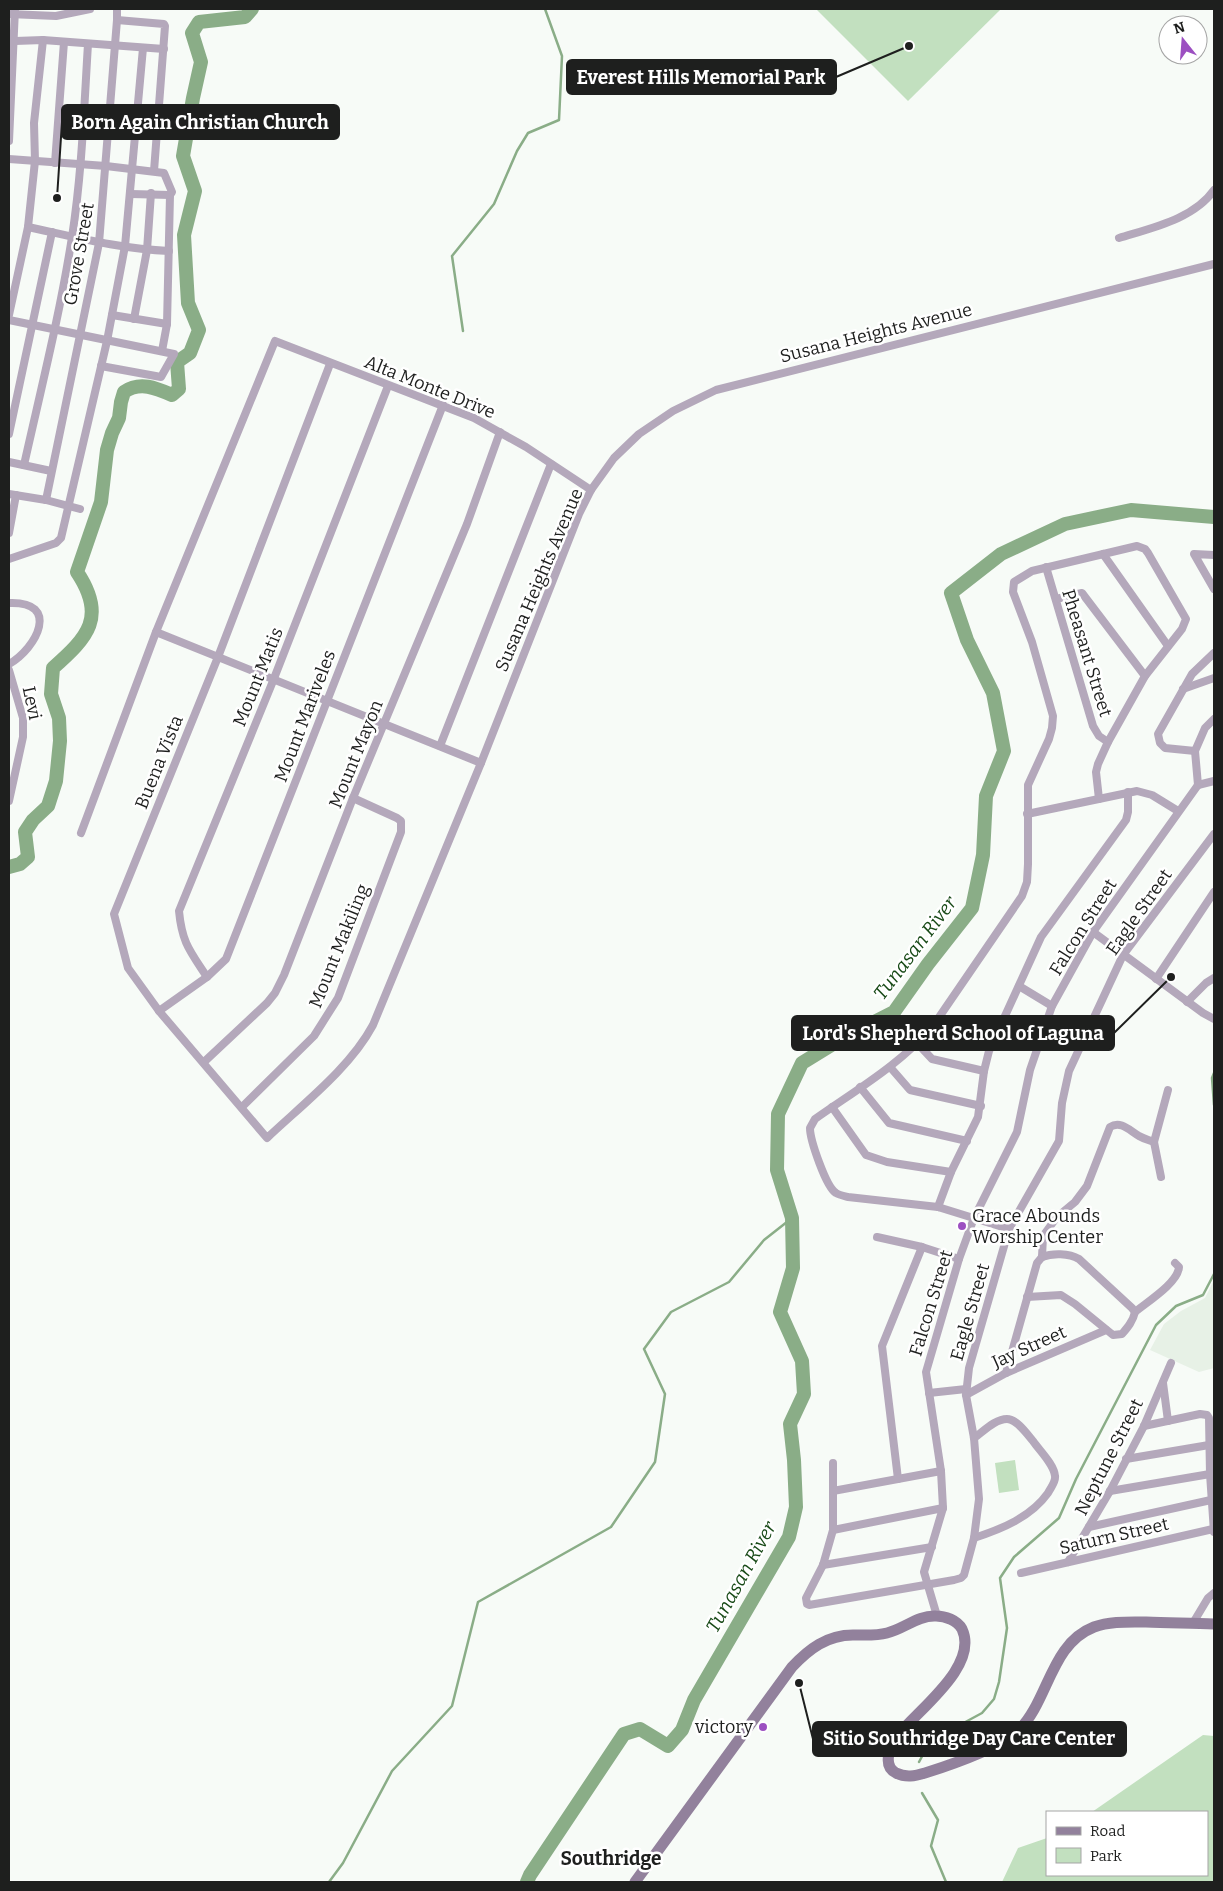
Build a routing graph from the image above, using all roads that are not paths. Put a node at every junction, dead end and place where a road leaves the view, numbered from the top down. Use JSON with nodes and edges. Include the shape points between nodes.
{"nodes":[{"id":1,"x":90,"y":9,"type":"edge"},
{"id":2,"x":116,"y":9,"type":"edge"},
{"id":3,"x":13,"y":12,"type":"edge"},
{"id":4,"x":117,"y":20,"type":"junction"},
{"id":5,"x":43,"y":40,"type":"junction"},
{"id":6,"x":15,"y":41,"type":"junction"},
{"id":7,"x":64,"y":42,"type":"junction"},
{"id":8,"x":88,"y":44,"type":"junction"},
{"id":9,"x":114,"y":46,"type":"junction"},
{"id":10,"x":142,"y":48,"type":"junction"},
{"id":11,"x":164,"y":49,"type":"junction"},
{"id":12,"x":9,"y":141,"type":"edge"},
{"id":13,"x":9,"y":159,"type":"edge"},
{"id":14,"x":35,"y":161,"type":"junction"},
{"id":15,"x":54,"y":163,"type":"junction"},
{"id":16,"x":81,"y":165,"type":"junction"},
{"id":17,"x":106,"y":166,"type":"junction"},
{"id":18,"x":132,"y":170,"type":"junction"},
{"id":19,"x":154,"y":171,"type":"junction"},
{"id":20,"x":1214,"y":190,"type":"edge"},
{"id":21,"x":151,"y":193,"type":"junction"},
{"id":22,"x":131,"y":194,"type":"junction"},
{"id":23,"x":170,"y":195,"type":"junction"},
{"id":24,"x":28,"y":227,"type":"junction"},
{"id":25,"x":52,"y":232,"type":"junction"},
{"id":26,"x":72,"y":236,"type":"junction"},
{"id":27,"x":1119,"y":238,"type":"dead end"},
{"id":28,"x":99,"y":243,"type":"junction"},
{"id":29,"x":125,"y":246,"type":"junction"},
{"id":30,"x":147,"y":250,"type":"junction"},
{"id":31,"x":168,"y":251,"type":"junction"},
{"id":32,"x":1214,"y":264,"type":"edge"},
{"id":33,"x":9,"y":315,"type":"edge"},
{"id":34,"x":112,"y":315,"type":"junction"},
{"id":35,"x":134,"y":319,"type":"junction"},
{"id":36,"x":9,"y":320,"type":"edge"},
{"id":37,"x":167,"y":324,"type":"junction"},
{"id":38,"x":31,"y":325,"type":"junction"},
{"id":39,"x":54,"y":330,"type":"junction"},
{"id":40,"x":79,"y":335,"type":"junction"},
{"id":41,"x":107,"y":341,"type":"junction"},
{"id":42,"x":162,"y":351,"type":"junction"},
{"id":43,"x":330,"y":364,"type":"junction"},
{"id":44,"x":101,"y":366,"type":"junction"},
{"id":45,"x":388,"y":386,"type":"junction"},
{"id":46,"x":443,"y":406,"type":"junction"},
{"id":47,"x":500,"y":432,"type":"junction"},
{"id":48,"x":9,"y":434,"type":"edge"},
{"id":49,"x":9,"y":462,"type":"edge"},
{"id":50,"x":551,"y":464,"type":"junction"},
{"id":51,"x":24,"y":465,"type":"junction"},
{"id":52,"x":51,"y":471,"type":"junction"},
{"id":53,"x":591,"y":490,"type":"junction"},
{"id":54,"x":12,"y":495,"type":"edge"},
{"id":55,"x":46,"y":500,"type":"junction"},
{"id":56,"x":69,"y":507,"type":"junction"},
{"id":57,"x":80,"y":509,"type":"dead end"},
{"id":58,"x":9,"y":533,"type":"edge"},
{"id":59,"x":1103,"y":554,"type":"junction"},
{"id":60,"x":1214,"y":555,"type":"edge"},
{"id":61,"x":9,"y":559,"type":"edge"},
{"id":62,"x":1046,"y":567,"type":"junction"},
{"id":63,"x":1214,"y":589,"type":"edge"},
{"id":64,"x":1056,"y":599,"type":"junction"},
{"id":65,"x":9,"y":603,"type":"edge"},
{"id":66,"x":156,"y":632,"type":"junction"},
{"id":67,"x":1168,"y":646,"type":"junction"},
{"id":68,"x":1214,"y":652,"type":"edge"},
{"id":69,"x":218,"y":657,"type":"junction"},
{"id":70,"x":9,"y":664,"type":"edge"},
{"id":71,"x":9,"y":670,"type":"edge"},
{"id":72,"x":1145,"y":676,"type":"junction"},
{"id":73,"x":1214,"y":678,"type":"edge"},
{"id":74,"x":273,"y":681,"type":"junction"},
{"id":75,"x":1183,"y":688,"type":"junction"},
{"id":76,"x":327,"y":701,"type":"junction"},
{"id":77,"x":1214,"y":718,"type":"edge"},
{"id":78,"x":384,"y":724,"type":"junction"},
{"id":79,"x":1108,"y":742,"type":"junction"},
{"id":80,"x":440,"y":746,"type":"junction"},
{"id":81,"x":1195,"y":751,"type":"junction"},
{"id":82,"x":481,"y":763,"type":"junction"},
{"id":83,"x":1214,"y":781,"type":"edge"},
{"id":84,"x":1198,"y":785,"type":"junction"},
{"id":85,"x":1128,"y":792,"type":"junction"},
{"id":86,"x":354,"y":798,"type":"junction"},
{"id":87,"x":1099,"y":799,"type":"junction"},
{"id":88,"x":9,"y":801,"type":"edge"},
{"id":89,"x":1178,"y":812,"type":"junction"},
{"id":90,"x":1028,"y":814,"type":"junction"},
{"id":91,"x":81,"y":832,"type":"dead end"},
{"id":92,"x":1214,"y":834,"type":"edge"},
{"id":93,"x":1214,"y":892,"type":"edge"},
{"id":94,"x":1093,"y":932,"type":"junction"},
{"id":95,"x":1124,"y":955,"type":"junction"},
{"id":96,"x":207,"y":977,"type":"junction"},
{"id":97,"x":1214,"y":978,"type":"edge"},
{"id":98,"x":1156,"y":979,"type":"junction"},
{"id":99,"x":1019,"y":986,"type":"junction"},
{"id":100,"x":1187,"y":1002,"type":"junction"},
{"id":101,"x":1052,"y":1006,"type":"junction"},
{"id":102,"x":159,"y":1011,"type":"junction"},
{"id":103,"x":1214,"y":1019,"type":"edge"},
{"id":104,"x":918,"y":1044,"type":"junction"},
{"id":105,"x":204,"y":1062,"type":"junction"},
{"id":106,"x":890,"y":1067,"type":"junction"},
{"id":107,"x":984,"y":1071,"type":"junction"},
{"id":108,"x":860,"y":1087,"type":"junction"},
{"id":109,"x":1168,"y":1090,"type":"dead end"},
{"id":110,"x":981,"y":1106,"type":"junction"},
{"id":111,"x":242,"y":1107,"type":"junction"},
{"id":112,"x":832,"y":1107,"type":"junction"},
{"id":113,"x":267,"y":1138,"type":"joint"},
{"id":114,"x":967,"y":1141,"type":"junction"},
{"id":115,"x":1154,"y":1142,"type":"junction"},
{"id":116,"x":951,"y":1172,"type":"junction"},
{"id":117,"x":1161,"y":1177,"type":"dead end"},
{"id":118,"x":938,"y":1207,"type":"junction"},
{"id":119,"x":974,"y":1218,"type":"junction"},
{"id":120,"x":1009,"y":1229,"type":"junction"},
{"id":121,"x":877,"y":1237,"type":"dead end"},
{"id":122,"x":922,"y":1247,"type":"junction"},
{"id":123,"x":1042,"y":1257,"type":"junction"},
{"id":124,"x":959,"y":1259,"type":"junction"},
{"id":125,"x":1175,"y":1262,"type":"dead end"},
{"id":126,"x":1027,"y":1296,"type":"junction"},
{"id":127,"x":1135,"y":1312,"type":"junction"},
{"id":128,"x":1106,"y":1330,"type":"junction"},
{"id":129,"x":1171,"y":1363,"type":"dead end"},
{"id":130,"x":1006,"y":1373,"type":"junction"},
{"id":131,"x":1162,"y":1381,"type":"junction"},
{"id":132,"x":966,"y":1392,"type":"junction"},
{"id":133,"x":929,"y":1394,"type":"junction"},
{"id":134,"x":1168,"y":1421,"type":"junction"},
{"id":135,"x":1144,"y":1426,"type":"junction"},
{"id":136,"x":974,"y":1438,"type":"junction"},
{"id":137,"x":1209,"y":1445,"type":"junction"},
{"id":138,"x":1126,"y":1459,"type":"junction"},
{"id":139,"x":833,"y":1463,"type":"dead end"},
{"id":140,"x":941,"y":1471,"type":"junction"},
{"id":141,"x":1210,"y":1474,"type":"junction"},
{"id":142,"x":898,"y":1479,"type":"junction"},
{"id":143,"x":833,"y":1491,"type":"junction"},
{"id":144,"x":1110,"y":1491,"type":"junction"},
{"id":145,"x":1211,"y":1500,"type":"junction"},
{"id":146,"x":943,"y":1508,"type":"junction"},
{"id":147,"x":1089,"y":1527,"type":"junction"},
{"id":148,"x":833,"y":1530,"type":"junction"},
{"id":149,"x":1214,"y":1532,"type":"edge"},
{"id":150,"x":974,"y":1538,"type":"junction"},
{"id":151,"x":932,"y":1547,"type":"junction"},
{"id":152,"x":1068,"y":1562,"type":"junction"},
{"id":153,"x":823,"y":1566,"type":"junction"},
{"id":154,"x":1021,"y":1573,"type":"dead end"},
{"id":155,"x":927,"y":1584,"type":"junction"},
{"id":156,"x":1214,"y":1593,"type":"edge"},
{"id":157,"x":937,"y":1616,"type":"junction"},
{"id":158,"x":1193,"y":1623,"type":"junction"},
{"id":159,"x":1214,"y":1624,"type":"edge"},
{"id":160,"x":635,"y":1882,"type":"edge"}],
"edges":[{"from":1,"to":3,"type":"street","via":[[56,16]]},
{"from":2,"to":4,"type":"street","name":"Grove Street"},
{"from":3,"to":6,"type":"street"},
{"from":4,"to":9,"type":"street","name":"Grove Street"},
{"from":4,"to":11,"type":"street","via":[[164,24]]},
{"from":5,"to":6,"type":"street"},
{"from":5,"to":7,"type":"street"},
{"from":5,"to":14,"type":"street","via":[[34,123]]},
{"from":6,"to":12,"type":"street"},
{"from":7,"to":8,"type":"street"},
{"from":7,"to":15,"type":"street"},
{"from":8,"to":9,"type":"street"},
{"from":8,"to":16,"type":"street"},
{"from":9,"to":10,"type":"street"},
{"from":9,"to":17,"type":"street","name":"Grove Street"},
{"from":10,"to":11,"type":"street"},
{"from":10,"to":18,"type":"street"},
{"from":11,"to":19,"type":"street"},
{"from":13,"to":14,"type":"street"},
{"from":14,"to":15,"type":"street"},
{"from":14,"to":24,"type":"street"},
{"from":15,"to":16,"type":"street"},
{"from":16,"to":17,"type":"street"},
{"from":16,"to":26,"type":"street"},
{"from":17,"to":18,"type":"street"},
{"from":17,"to":28,"type":"street","name":"Grove Street"},
{"from":18,"to":19,"type":"street"},
{"from":18,"to":22,"type":"street"},
{"from":19,"to":23,"type":"street","via":[[164,173]]},
{"from":20,"to":27,"type":"street","via":[[1183,215]]},
{"from":21,"to":22,"type":"street"},
{"from":21,"to":23,"type":"street"},
{"from":21,"to":30,"type":"street"},
{"from":22,"to":29,"type":"street"},
{"from":23,"to":31,"type":"street"},
{"from":24,"to":25,"type":"street"},
{"from":24,"to":33,"type":"street"},
{"from":25,"to":26,"type":"street"},
{"from":25,"to":38,"type":"street"},
{"from":26,"to":28,"type":"street"},
{"from":26,"to":39,"type":"street"},
{"from":28,"to":29,"type":"street"},
{"from":28,"to":40,"type":"street","name":"Grove Street"},
{"from":29,"to":30,"type":"street"},
{"from":29,"to":34,"type":"street"},
{"from":30,"to":31,"type":"street"},
{"from":30,"to":35,"type":"street"},
{"from":31,"to":37,"type":"street"},
{"from":32,"to":53,"type":"street","name":"Susana Heights Avenue","via":[[716,390],[673,411],[638,434],[614,458]]},
{"from":34,"to":35,"type":"street"},
{"from":34,"to":41,"type":"street"},
{"from":35,"to":37,"type":"street"},
{"from":36,"to":38,"type":"street"},
{"from":37,"to":42,"type":"street"},
{"from":38,"to":39,"type":"street"},
{"from":38,"to":48,"type":"street"},
{"from":39,"to":40,"type":"street"},
{"from":39,"to":51,"type":"street"},
{"from":40,"to":41,"type":"street"},
{"from":40,"to":52,"type":"street","name":"Grove Street"},
{"from":41,"to":42,"type":"street"},
{"from":41,"to":44,"type":"street"},
{"from":42,"to":44,"type":"street","via":[[174,354],[161,377]]},
{"from":43,"to":45,"type":"street","name":"Alta Monte Drive"},
{"from":43,"to":66,"type":"street","name":"Alta Monte Drive","via":[[275,341]]},
{"from":43,"to":69,"type":"street","name":"Buena Vista"},
{"from":44,"to":56,"type":"street"},
{"from":45,"to":46,"type":"street","name":"Alta Monte Drive"},
{"from":45,"to":74,"type":"street","name":"Mount Matis"},
{"from":46,"to":47,"type":"street","name":"Alta Monte Drive"},
{"from":46,"to":76,"type":"street","name":"Mount Mariveles"},
{"from":47,"to":50,"type":"street","name":"Alta Monte Drive"},
{"from":47,"to":78,"type":"street","name":"Mount Mayon","via":[[467,524]]},
{"from":49,"to":51,"type":"street"},
{"from":50,"to":53,"type":"street","name":"Alta Monte Drive"},
{"from":50,"to":80,"type":"street"},
{"from":51,"to":52,"type":"street"},
{"from":52,"to":55,"type":"street","name":"Grove Street"},
{"from":53,"to":82,"type":"street","name":"Susana Heights Avenue"},
{"from":54,"to":55,"type":"street"},
{"from":54,"to":58,"type":"street"},
{"from":55,"to":56,"type":"street"},
{"from":56,"to":57,"type":"street"},
{"from":56,"to":61,"type":"street","via":[[59,541]]},
{"from":59,"to":62,"type":"street"},
{"from":59,"to":67,"type":"street"},
{"from":59,"to":67,"type":"street","via":[[1137,546],[1145,549],[1186,619]]},
{"from":60,"to":63,"type":"street","via":[[1194,554]]},
{"from":62,"to":64,"type":"street","name":"Pheasant Street"},
{"from":62,"to":90,"type":"street","via":[[1014,582],[1013,592],[1032,642],[1053,716],[1049,739],[1028,785]]},
{"from":64,"to":72,"type":"street","via":[[1082,593]]},
{"from":64,"to":79,"type":"street","name":"Pheasant Street","via":[[1093,726]]},
{"from":65,"to":70,"type":"street","via":[[32,608],[40,620],[36,638]]},
{"from":66,"to":69,"type":"street"},
{"from":66,"to":91,"type":"street"},
{"from":67,"to":72,"type":"street"},
{"from":68,"to":75,"type":"street"},
{"from":69,"to":74,"type":"street"},
{"from":69,"to":102,"type":"street","name":"Buena Vista","via":[[114,914],[128,968]]},
{"from":71,"to":88,"type":"street","name":"Levi","via":[[23,718],[23,737]]},
{"from":72,"to":79,"type":"street"},
{"from":73,"to":75,"type":"street"},
{"from":74,"to":76,"type":"street"},
{"from":74,"to":96,"type":"street","name":"Mount Matis","via":[[179,911],[181,933]]},
{"from":75,"to":81,"type":"street","via":[[1158,734],[1160,743],[1166,748]]},
{"from":76,"to":78,"type":"street"},
{"from":76,"to":96,"type":"street","name":"Mount Mariveles","via":[[229,952],[221,965]]},
{"from":77,"to":81,"type":"street"},
{"from":78,"to":80,"type":"street"},
{"from":78,"to":86,"type":"street","name":"Mount Mayon"},
{"from":79,"to":87,"type":"street","via":[[1096,772]]},
{"from":80,"to":82,"type":"street"},
{"from":81,"to":84,"type":"street"},
{"from":82,"to":113,"type":"street","name":"Susana Heights Avenue","via":[[364,1042],[351,1059]]},
{"from":83,"to":84,"type":"street"},
{"from":84,"to":89,"type":"street","name":"Falcon Street"},
{"from":85,"to":87,"type":"street"},
{"from":85,"to":89,"type":"street","via":[[1144,792]]},
{"from":85,"to":99,"type":"street","via":[[1126,820],[1043,933]]},
{"from":86,"to":105,"type":"street","name":"Mount Mayon","via":[[281,983],[267,1003]]},
{"from":86,"to":111,"type":"street","name":"Mount Makiling","via":[[397,818],[401,821],[401,832],[338,998],[314,1036]]},
{"from":87,"to":90,"type":"street"},
{"from":89,"to":94,"type":"street","name":"Falcon Street"},
{"from":90,"to":104,"type":"street","via":[[1027,882],[1022,896]]},
{"from":92,"to":95,"type":"street","name":"Eagle Street"},
{"from":93,"to":98,"type":"street"},
{"from":94,"to":95,"type":"street"},
{"from":94,"to":101,"type":"street","name":"Falcon Street"},
{"from":95,"to":98,"type":"street"},
{"from":95,"to":120,"type":"street","name":"Eagle Street","via":[[1069,1071],[1059,1141]]},
{"from":96,"to":102,"type":"street","name":"Mount Mariveles"},
{"from":97,"to":100,"type":"street"},
{"from":98,"to":100,"type":"street"},
{"from":99,"to":101,"type":"street"},
{"from":99,"to":107,"type":"street","via":[[992,1043]]},
{"from":100,"to":103,"type":"street"},
{"from":101,"to":119,"type":"street","name":"Falcon Street","via":[[1030,1070],[1017,1132]]},
{"from":102,"to":105,"type":"street","name":"Buena Vista"},
{"from":104,"to":106,"type":"street"},
{"from":104,"to":107,"type":"street","via":[[932,1059]]},
{"from":105,"to":111,"type":"street","name":"Buena Vista"},
{"from":106,"to":108,"type":"street"},
{"from":106,"to":110,"type":"street","via":[[910,1090]]},
{"from":107,"to":110,"type":"street"},
{"from":108,"to":112,"type":"street"},
{"from":108,"to":114,"type":"street","via":[[889,1123]]},
{"from":109,"to":115,"type":"street"},
{"from":110,"to":114,"type":"street","via":[[975,1128]]},
{"from":111,"to":113,"type":"street","name":"Buena Vista"},
{"from":112,"to":116,"type":"street","via":[[866,1155],[887,1162]]},
{"from":112,"to":118,"type":"street","via":[[812,1123],[810,1133],[828,1184],[836,1193]]},
{"from":114,"to":116,"type":"street"},
{"from":115,"to":117,"type":"street"},
{"from":115,"to":123,"type":"street","via":[[1121,1125],[1110,1127],[1087,1186],[1043,1236]]},
{"from":116,"to":118,"type":"street"},
{"from":118,"to":119,"type":"street"},
{"from":119,"to":120,"type":"street"},
{"from":119,"to":124,"type":"street","name":"Falcon Street"},
{"from":120,"to":132,"type":"street","name":"Eagle Street","via":[[969,1368]]},
{"from":121,"to":122,"type":"street"},
{"from":122,"to":124,"type":"street"},
{"from":122,"to":142,"type":"street","via":[[882,1346]]},
{"from":123,"to":126,"type":"street","via":[[1037,1262]]},
{"from":123,"to":127,"type":"street","via":[[1075,1257]]},
{"from":124,"to":133,"type":"street","name":"Falcon Street","via":[[928,1362]]},
{"from":125,"to":127,"type":"street","via":[[1179,1267],[1174,1279]]},
{"from":126,"to":128,"type":"street","via":[[1060,1295]]},
{"from":126,"to":130,"type":"street"},
{"from":127,"to":128,"type":"street","name":"Jay Street","via":[[1122,1334],[1113,1335]]},
{"from":128,"to":130,"type":"street","name":"Jay Street"},
{"from":129,"to":131,"type":"street","name":"Neptune Street"},
{"from":130,"to":132,"type":"street","name":"Jay Street"},
{"from":131,"to":134,"type":"street"},
{"from":131,"to":135,"type":"street","name":"Neptune Street"},
{"from":132,"to":133,"type":"street"},
{"from":132,"to":136,"type":"street","name":"Eagle Street"},
{"from":133,"to":140,"type":"street","name":"Falcon Street"},
{"from":134,"to":135,"type":"street"},
{"from":134,"to":137,"type":"street","via":[[1207,1415]]},
{"from":135,"to":138,"type":"street","name":"Neptune Street"},
{"from":136,"to":150,"type":"street","name":"Eagle Street","via":[[980,1499]]},
{"from":136,"to":150,"type":"street","via":[[1000,1421],[1008,1419],[1015,1422],[1052,1466],[1056,1478],[1032,1512],[994,1532]]},
{"from":137,"to":138,"type":"street"},
{"from":137,"to":141,"type":"street"},
{"from":138,"to":144,"type":"street","name":"Neptune Street"},
{"from":139,"to":143,"type":"street"},
{"from":140,"to":142,"type":"street"},
{"from":140,"to":146,"type":"street","name":"Falcon Street"},
{"from":141,"to":144,"type":"street"},
{"from":141,"to":145,"type":"street"},
{"from":142,"to":143,"type":"street"},
{"from":143,"to":148,"type":"street"},
{"from":144,"to":147,"type":"street","name":"Neptune Street"},
{"from":145,"to":147,"type":"street"},
{"from":145,"to":149,"type":"street"},
{"from":146,"to":148,"type":"street"},
{"from":146,"to":151,"type":"street","name":"Falcon Street"},
{"from":147,"to":152,"type":"street","name":"Neptune Street"},
{"from":148,"to":153,"type":"street"},
{"from":149,"to":152,"type":"street","name":"Saturn Street"},
{"from":150,"to":155,"type":"street","name":"Eagle Street","via":[[966,1571],[961,1578]]},
{"from":151,"to":153,"type":"street"},
{"from":151,"to":155,"type":"street","name":"Falcon Street","via":[[924,1572]]},
{"from":152,"to":154,"type":"street","name":"Saturn Street"},
{"from":153,"to":155,"type":"street","via":[[806,1598],[809,1605]]},
{"from":155,"to":157,"type":"street","name":"Falcon Street"},
{"from":156,"to":158,"type":"street"},
{"from":157,"to":158,"type":"main road","via":[[959,1625],[964,1636],[964,1648],[955,1671],[894,1741],[888,1760],[893,1771],[905,1777],[964,1758],[1017,1731],[1036,1705],[1065,1649],[1093,1627],[1121,1622]]},
{"from":157,"to":160,"type":"main road","via":[[920,1618],[885,1634],[829,1639],[810,1650],[792,1667]]},
{"from":158,"to":159,"type":"main road"}]}
